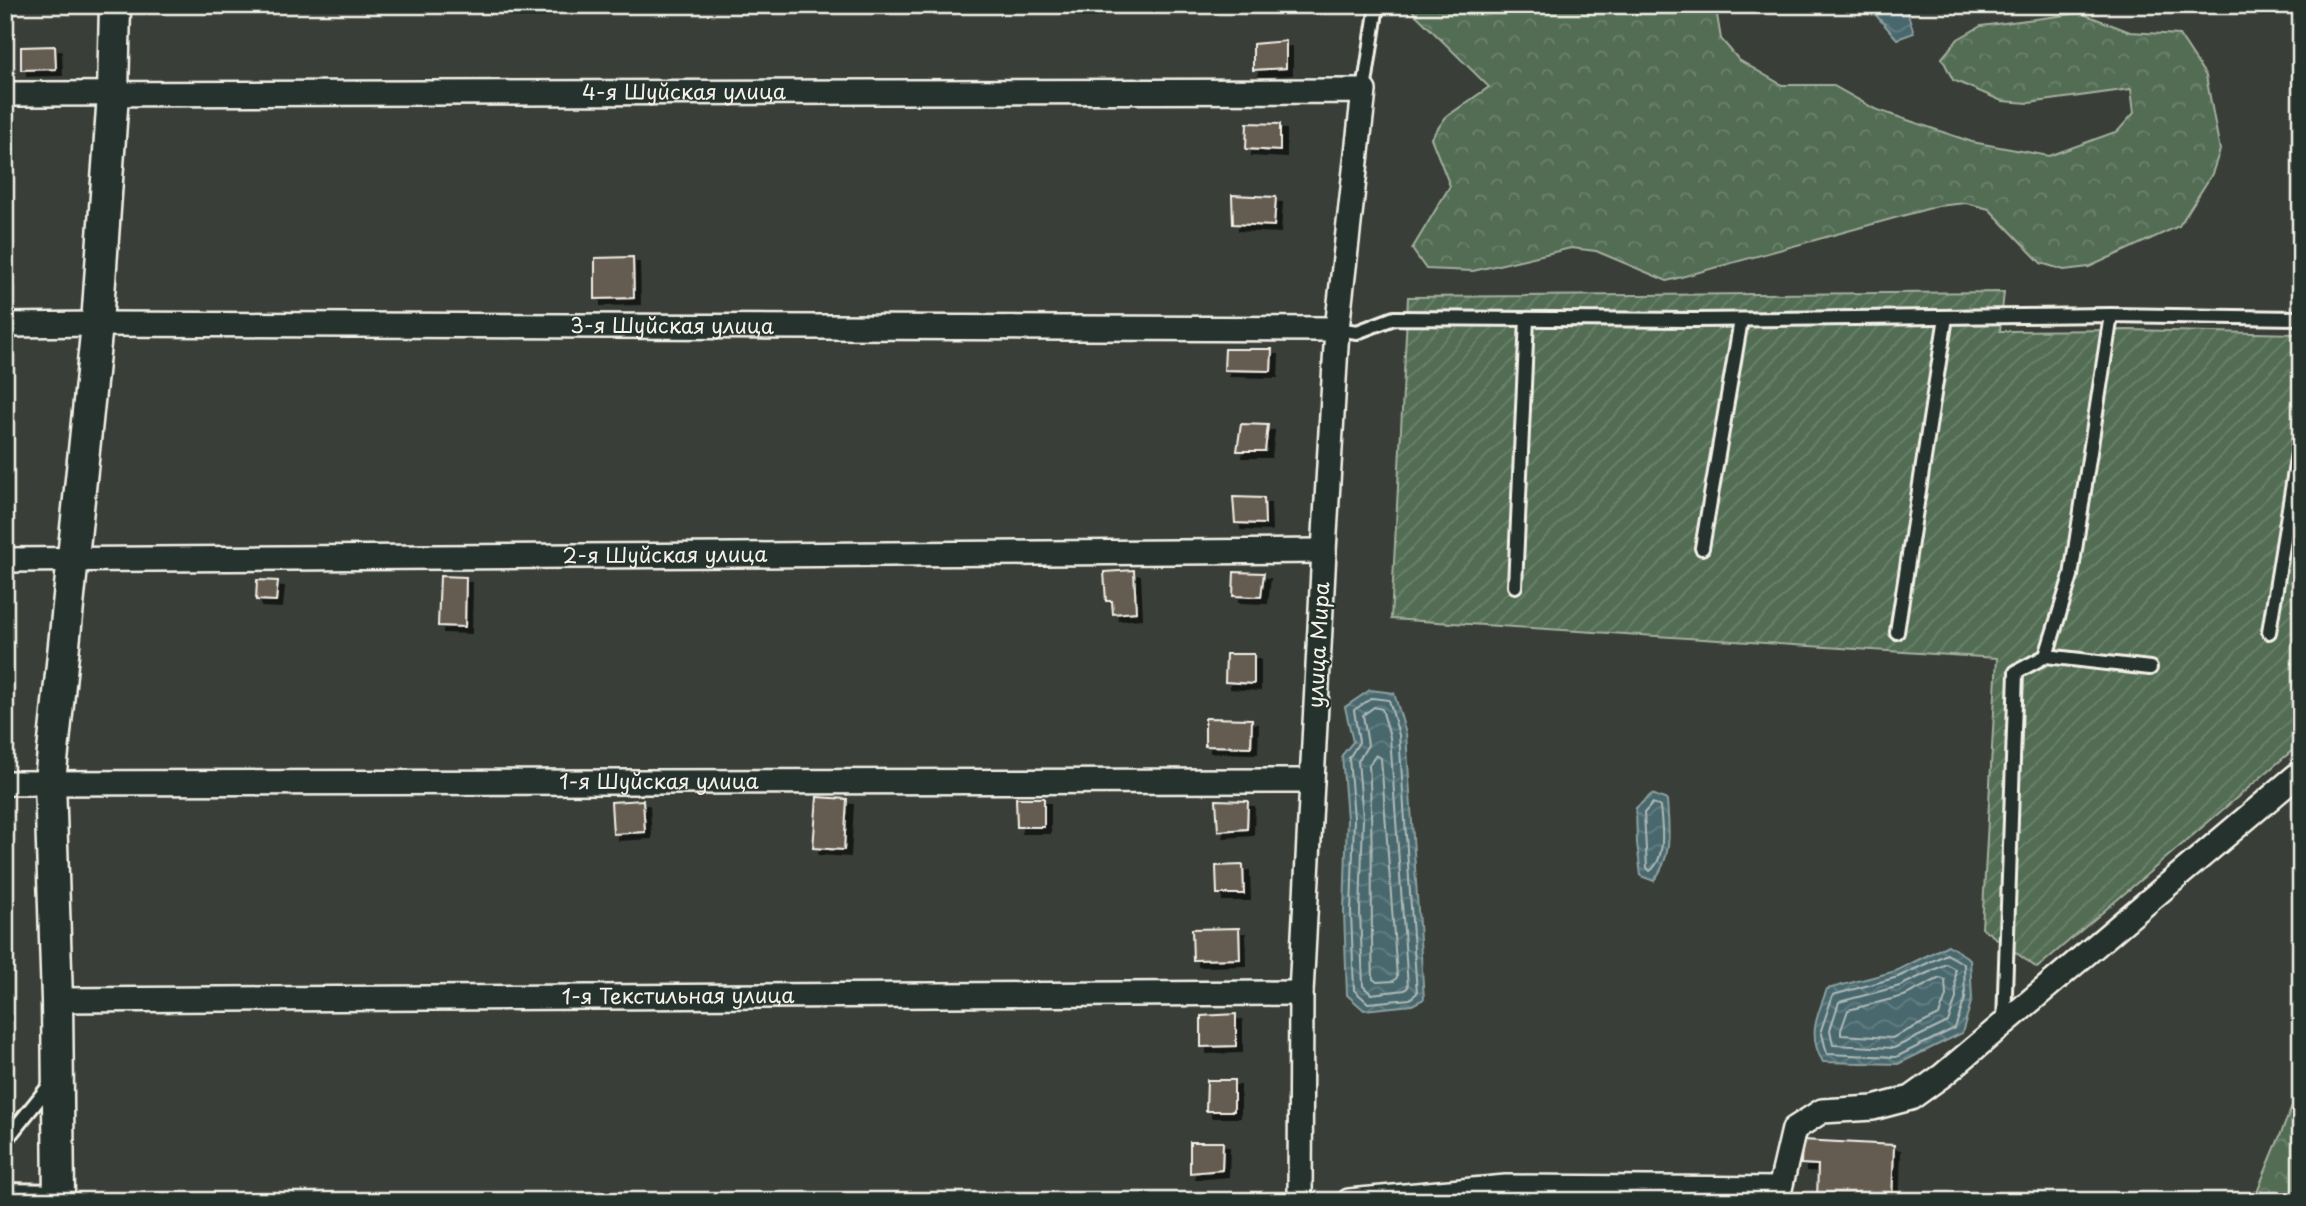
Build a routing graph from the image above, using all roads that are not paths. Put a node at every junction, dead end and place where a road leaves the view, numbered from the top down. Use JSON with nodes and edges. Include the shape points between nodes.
{"nodes":[{"id":1,"x":115,"y":5,"type":"edge"},
{"id":2,"x":1377,"y":5,"type":"edge"},
{"id":3,"x":1364,"y":91,"type":"junction"},
{"id":4,"x":5,"y":94,"type":"edge"},
{"id":5,"x":113,"y":94,"type":"junction"},
{"id":6,"x":2110,"y":315,"type":"junction"},
{"id":7,"x":1946,"y":317,"type":"junction"},
{"id":8,"x":2301,"y":318,"type":"edge"},
{"id":9,"x":1527,"y":319,"type":"junction"},
{"id":10,"x":1741,"y":320,"type":"junction"},
{"id":11,"x":97,"y":324,"type":"junction"},
{"id":12,"x":5,"y":325,"type":"edge"},
{"id":13,"x":1337,"y":328,"type":"junction"},
{"id":14,"x":2301,"y":434,"type":"edge"},
{"id":15,"x":2297,"y":481,"type":"edge"},
{"id":16,"x":1702,"y":548,"type":"dead end"},
{"id":17,"x":1324,"y":551,"type":"junction"},
{"id":18,"x":5,"y":560,"type":"edge"},
{"id":19,"x":74,"y":560,"type":"junction"},
{"id":20,"x":1515,"y":586,"type":"dead end"},
{"id":21,"x":1897,"y":632,"type":"dead end"},
{"id":22,"x":2269,"y":632,"type":"dead end"},
{"id":23,"x":2046,"y":656,"type":"junction"},
{"id":24,"x":2150,"y":668,"type":"dead end"},
{"id":25,"x":2301,"y":772,"type":"edge"},
{"id":26,"x":50,"y":781,"type":"junction"},
{"id":27,"x":1312,"y":781,"type":"junction"},
{"id":28,"x":5,"y":783,"type":"edge"},
{"id":29,"x":1301,"y":993,"type":"junction"},
{"id":30,"x":57,"y":1000,"type":"junction"},
{"id":31,"x":2004,"y":1022,"type":"junction"},
{"id":32,"x":57,"y":1076,"type":"junction"},
{"id":33,"x":5,"y":1141,"type":"edge"},
{"id":34,"x":5,"y":1190,"type":"edge"},
{"id":35,"x":59,"y":1196,"type":"edge"},
{"id":36,"x":1300,"y":1201,"type":"edge"},
{"id":37,"x":1349,"y":1201,"type":"edge"}],
"edges":[{"from":1,"to":5,"type":"street"},
{"from":2,"to":3,"type":"lane"},
{"from":3,"to":5,"type":"street","name":"4-я Шуйская улица"},
{"from":3,"to":13,"type":"street","name":"улица Мира"},
{"from":4,"to":5,"type":"street","name":"4-я Шуйская улица"},
{"from":5,"to":11,"type":"street"},
{"from":6,"to":7,"type":"lane"},
{"from":6,"to":8,"type":"lane"},
{"from":6,"to":23,"type":"lane","via":[[2071,576]]},
{"from":7,"to":10,"type":"lane"},
{"from":7,"to":21,"type":"lane"},
{"from":9,"to":10,"type":"lane"},
{"from":9,"to":13,"type":"lane","via":[[1394,318],[1357,332]]},
{"from":9,"to":20,"type":"lane"},
{"from":10,"to":16,"type":"lane"},
{"from":11,"to":12,"type":"street","name":"3-я Шуйская улица"},
{"from":11,"to":13,"type":"street","name":"3-я Шуйская улица"},
{"from":11,"to":19,"type":"street"},
{"from":13,"to":17,"type":"street","name":"улица Мира"},
{"from":14,"to":15,"type":"lane"},
{"from":15,"to":22,"type":"lane"},
{"from":17,"to":19,"type":"street","name":"2-я Шуйская улица"},
{"from":17,"to":27,"type":"street","name":"улица Мира"},
{"from":18,"to":19,"type":"street","name":"2-я Шуйская улица"},
{"from":19,"to":26,"type":"street"},
{"from":23,"to":24,"type":"lane"},
{"from":23,"to":31,"type":"lane","via":[[2016,672]]},
{"from":25,"to":31,"type":"street"},
{"from":26,"to":27,"type":"street","name":"1-я Шуйская улица"},
{"from":26,"to":28,"type":"street","name":"1-я Шуйская улица"},
{"from":26,"to":30,"type":"street"},
{"from":27,"to":29,"type":"street","name":"улица Мира"},
{"from":29,"to":30,"type":"street","name":"1-я Текстильная улица"},
{"from":29,"to":36,"type":"street","name":"улица Мира"},
{"from":30,"to":32,"type":"street"},
{"from":31,"to":37,"type":"street","via":[[1911,1098],[1873,1108],[1822,1111],[1794,1129],[1780,1189],[1506,1187]]},
{"from":32,"to":33,"type":"lane"},
{"from":32,"to":35,"type":"street"},
{"from":34,"to":35,"type":"lane"}]}
